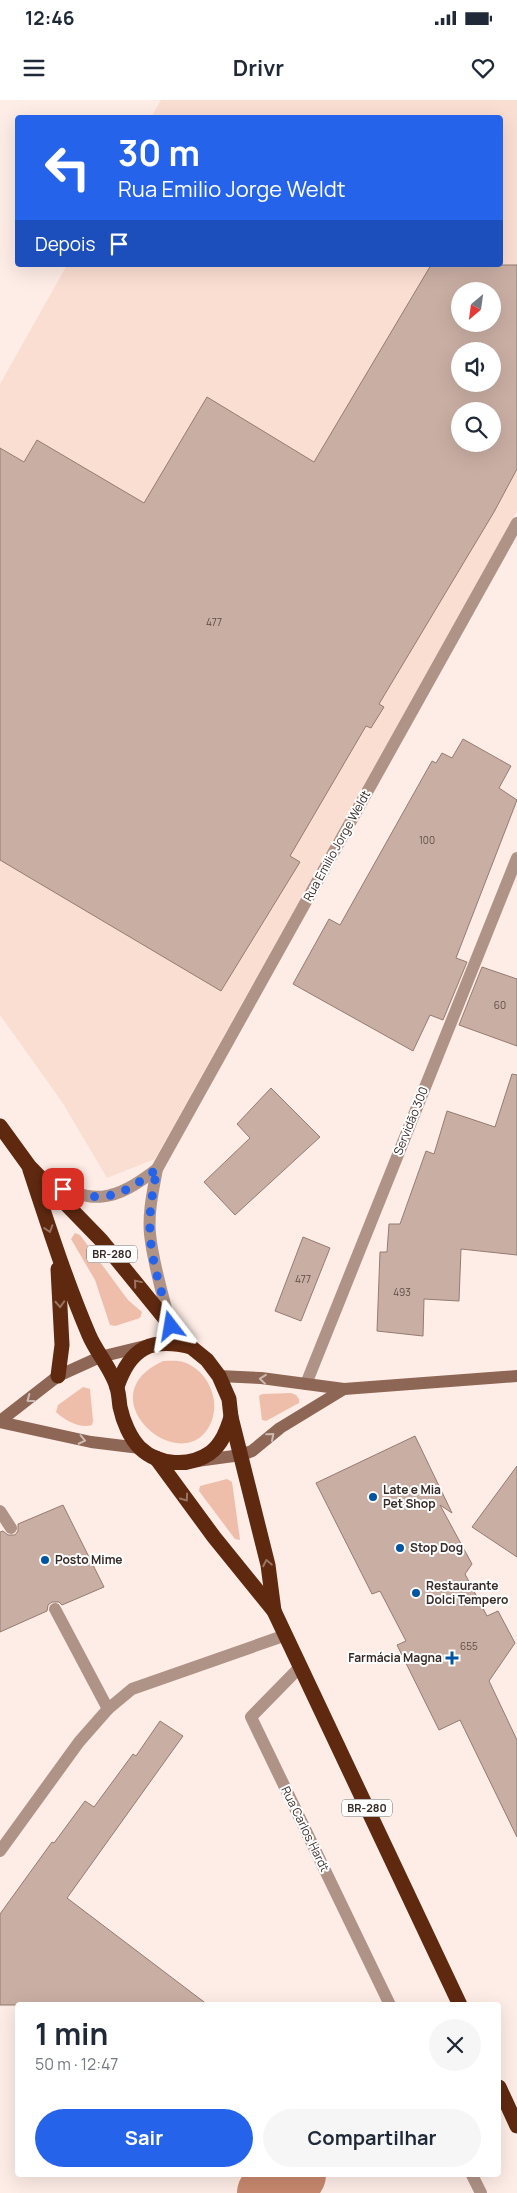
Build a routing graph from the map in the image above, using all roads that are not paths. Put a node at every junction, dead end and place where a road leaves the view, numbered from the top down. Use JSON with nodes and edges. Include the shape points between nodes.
{"nodes":[{"id":1,"x":517,"y":523,"type":"edge"},
{"id":2,"x":517,"y":858,"type":"edge"},
{"id":3,"x":0,"y":1126,"type":"edge"},
{"id":4,"x":28,"y":1166,"type":"junction"},
{"id":5,"x":157,"y":1169,"type":"junction"},
{"id":6,"x":58,"y":1256,"type":"junction"},
{"id":7,"x":171,"y":1326,"type":"junction"},
{"id":8,"x":152,"y":1344,"type":"junction"},
{"id":9,"x":190,"y":1347,"type":"junction"},
{"id":10,"x":100,"y":1357,"type":"junction"},
{"id":11,"x":58,"y":1376,"type":"junction"},
{"id":12,"x":219,"y":1376,"type":"junction"},
{"id":13,"x":517,"y":1376,"type":"edge"},
{"id":14,"x":306,"y":1384,"type":"junction"},
{"id":15,"x":117,"y":1387,"type":"junction"},
{"id":16,"x":344,"y":1389,"type":"junction"},
{"id":17,"x":231,"y":1417,"type":"junction"},
{"id":18,"x":0,"y":1422,"type":"edge"},
{"id":19,"x":140,"y":1448,"type":"junction"},
{"id":20,"x":241,"y":1455,"type":"junction"},
{"id":21,"x":156,"y":1458,"type":"junction"},
{"id":22,"x":193,"y":1461,"type":"junction"},
{"id":23,"x":0,"y":1512,"type":"edge"},
{"id":24,"x":10,"y":1528,"type":"dead end"},
{"id":25,"x":55,"y":1609,"type":"dead end"},
{"id":26,"x":274,"y":1611,"type":"junction"},
{"id":27,"x":286,"y":1635,"type":"junction"},
{"id":28,"x":300,"y":1666,"type":"junction"},
{"id":29,"x":108,"y":1709,"type":"junction"},
{"id":30,"x":0,"y":1851,"type":"edge"},
{"id":31,"x":389,"y":2002,"type":"edge"},
{"id":32,"x":459,"y":2002,"type":"edge"},
{"id":33,"x":501,"y":2091,"type":"edge"},
{"id":34,"x":517,"y":2126,"type":"edge"},
{"id":35,"x":473,"y":2177,"type":"edge"},
{"id":36,"x":481,"y":2193,"type":"edge"}],
"edges":[{"from":1,"to":5,"type":"street","name":"Rua Emilio Jorge Weldt"},
{"from":2,"to":14,"type":"street","name":"Servidão 300"},
{"from":3,"to":4,"type":"highway","number":"BR-280"},
{"from":4,"to":5,"type":"street","name":"Rua Emilio Jorge Weldt","via":[[63,1189],[84,1197],[99,1198],[125,1191]]},
{"from":4,"to":6,"type":"highway","number":"BR-280","one_way":true},
{"from":7,"to":4,"type":"highway","number":"BR-280","one_way":true,"via":[[94,1232]]},
{"from":5,"to":7,"type":"street","name":"Rua Emilio Jorge Weldt","via":[[150,1233]]},
{"from":6,"to":10,"type":"highway","number":"BR-280"},
{"from":6,"to":11,"type":"highway","one_way":true,"via":[[62,1345]]},
{"from":7,"to":9,"type":"highway","number":"BR-280"},
{"from":8,"to":9,"type":"highway","via":[[172,1342]]},
{"from":8,"to":10,"type":"main road"},
{"from":8,"to":15,"type":"highway","via":[[135,1354],[123,1368]]},
{"from":9,"to":12,"type":"highway","via":[[207,1360]]},
{"from":10,"to":11,"type":"main road"},
{"from":10,"to":15,"type":"highway","number":"BR-280"},
{"from":11,"to":18,"type":"main road","one_way":true},
{"from":14,"to":12,"type":"main road","one_way":true},
{"from":12,"to":17,"type":"highway","via":[[229,1399]]},
{"from":13,"to":16,"type":"main road"},
{"from":14,"to":16,"type":"main road"},
{"from":15,"to":19,"type":"highway","via":[[128,1430]]},
{"from":20,"to":16,"type":"main road","one_way":true,"via":[[257,1448],[280,1428]]},
{"from":17,"to":20,"type":"highway","number":"BR-280"},
{"from":17,"to":22,"type":"highway","via":[[224,1437],[211,1452]]},
{"from":18,"to":19,"type":"main road","one_way":true,"via":[[91,1442]]},
{"from":19,"to":21,"type":"highway"},
{"from":20,"to":22,"type":"main road"},
{"from":26,"to":20,"type":"highway","number":"BR-280","one_way":true,"via":[[268,1564]]},
{"from":21,"to":22,"type":"highway","via":[[175,1463]]},
{"from":21,"to":26,"type":"highway","number":"BR-280","one_way":true},
{"from":23,"to":24,"type":"street"},
{"from":25,"to":29,"type":"street"},
{"from":26,"to":27,"type":"highway","number":"BR-280"},
{"from":27,"to":28,"type":"highway","number":"BR-280"},
{"from":27,"to":29,"type":"street","via":[[132,1690]]},
{"from":28,"to":31,"type":"street","name":"Rua Carlos Hardt","via":[[252,1717]]},
{"from":28,"to":32,"type":"highway","number":"BR-280"},
{"from":29,"to":30,"type":"street","via":[[79,1742]]},
{"from":33,"to":34,"type":"highway"},
{"from":35,"to":36,"type":"street"}]}
